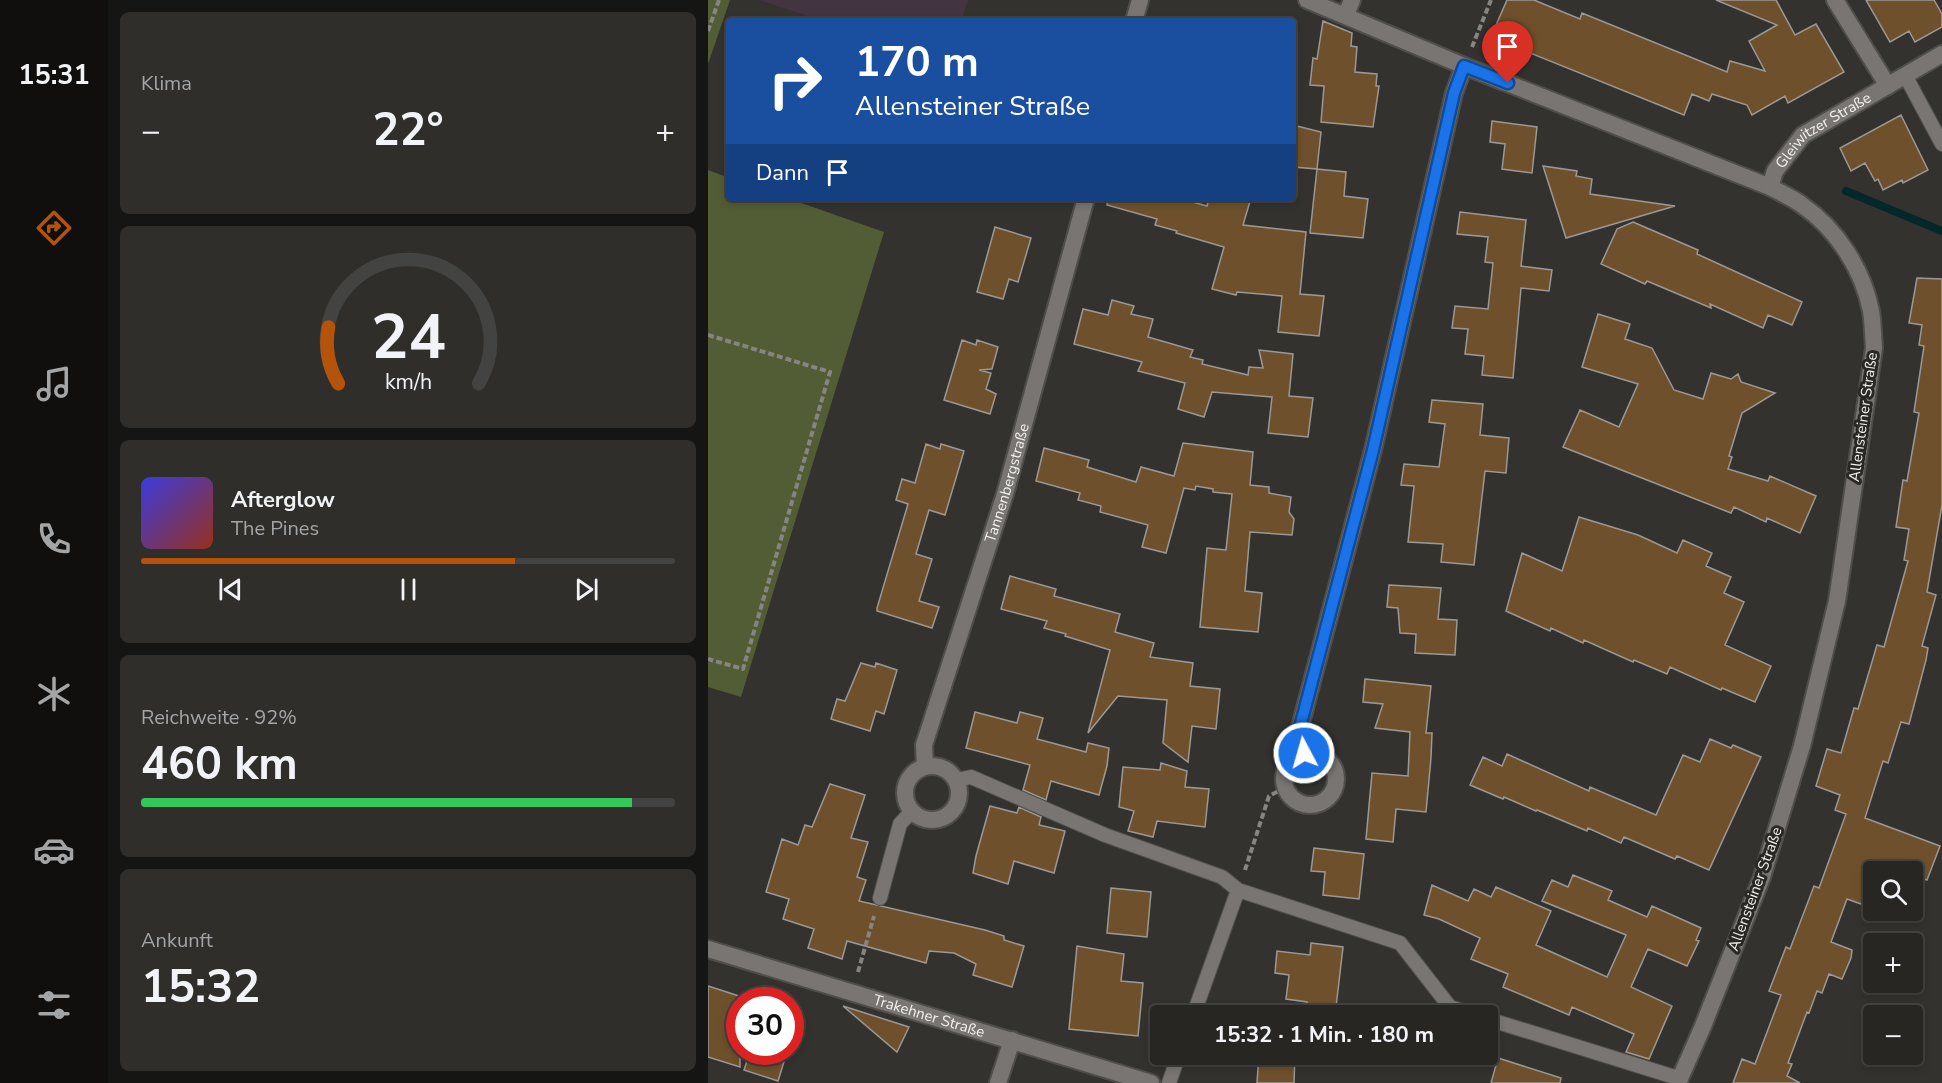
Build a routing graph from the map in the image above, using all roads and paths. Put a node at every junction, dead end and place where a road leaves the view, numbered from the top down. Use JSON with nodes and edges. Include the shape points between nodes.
{"nodes":[{"id":1,"x":719,"y":0,"type":"edge"},
{"id":2,"x":1140,"y":0,"type":"edge"},
{"id":3,"x":1307,"y":0,"type":"edge"},
{"id":4,"x":1491,"y":0,"type":"edge"},
{"id":5,"x":1835,"y":0,"type":"edge"},
{"id":6,"x":1349,"y":8,"type":"edge"},
{"id":7,"x":1135,"y":18,"type":"edge"},
{"id":8,"x":708,"y":31,"type":"edge"},
{"id":9,"x":1942,"y":54,"type":"edge"},
{"id":10,"x":1464,"y":66,"type":"junction"},
{"id":11,"x":1905,"y":75,"type":"junction"},
{"id":12,"x":1888,"y":86,"type":"junction"},
{"id":13,"x":1942,"y":144,"type":"edge"},
{"id":14,"x":1770,"y":187,"type":"junction"},
{"id":15,"x":1085,"y":201,"type":"edge"},
{"id":16,"x":708,"y":335,"type":"edge"},
{"id":17,"x":708,"y":659,"type":"edge"},
{"id":18,"x":1304,"y":753,"type":"junction"},
{"id":19,"x":925,"y":766,"type":"junction"},
{"id":20,"x":956,"y":780,"type":"junction"},
{"id":21,"x":1284,"y":788,"type":"junction"},
{"id":22,"x":911,"y":812,"type":"junction"},
{"id":23,"x":1238,"y":890,"type":"junction"},
{"id":24,"x":880,"y":898,"type":"joint"},
{"id":25,"x":708,"y":949,"type":"edge"},
{"id":26,"x":852,"y":993,"type":"junction"},
{"id":27,"x":1197,"y":1005,"type":"edge"},
{"id":28,"x":1448,"y":1005,"type":"edge"},
{"id":29,"x":1498,"y":1022,"type":"edge"},
{"id":30,"x":1012,"y":1040,"type":"junction"},
{"id":31,"x":1175,"y":1065,"type":"edge"},
{"id":32,"x":1679,"y":1081,"type":"edge"},
{"id":33,"x":998,"y":1083,"type":"edge"},
{"id":34,"x":1151,"y":1083,"type":"edge"},
{"id":35,"x":1169,"y":1083,"type":"edge"}],
"edges":[{"from":1,"to":8,"type":"path"},
{"from":2,"to":7,"type":"street"},
{"from":3,"to":6,"type":"street","name":"Allensteiner Straße"},
{"from":4,"to":10,"type":"path"},
{"from":5,"to":12,"type":"street","name":"Gleiwitzer Straße"},
{"from":6,"to":10,"type":"street","name":"Allensteiner Straße"},
{"from":9,"to":11,"type":"street","name":"Gleiwitzer Straße"},
{"from":10,"to":14,"type":"street","name":"Allensteiner Straße"},
{"from":10,"to":18,"type":"street","via":[[1454,93],[1373,450],[1300,727]]},
{"from":11,"to":12,"type":"street","name":"Gleiwitzer Straße"},
{"from":11,"to":13,"type":"lane"},
{"from":12,"to":14,"type":"street","name":"Gleiwitzer Straße","via":[[1803,135],[1775,171]]},
{"from":14,"to":32,"type":"street","name":"Allensteiner Straße","via":[[1803,205],[1845,247],[1863,282],[1874,348],[1837,601],[1802,746],[1762,877]]},
{"from":15,"to":19,"type":"street","name":"Tannenbergstraße","via":[[1005,494],[924,745]]},
{"from":16,"to":17,"type":"path","via":[[830,372],[743,669]]},
{"from":18,"to":21,"type":"street","via":[[1291,760],[1284,773]]},
{"from":18,"to":21,"type":"street","via":[[1318,753],[1330,761],[1336,773],[1336,787],[1329,798],[1317,805],[1304,806],[1292,800]]},
{"from":19,"to":20,"type":"street","via":[[937,766]]},
{"from":19,"to":22,"type":"street","via":[[912,773],[905,785],[905,799]]},
{"from":20,"to":22,"type":"street","via":[[959,793],[956,806],[948,815],[935,820]]},
{"from":20,"to":23,"type":"lane","via":[[971,777],[1105,835],[1222,877]]},
{"from":21,"to":23,"type":"path","via":[[1269,796]]},
{"from":22,"to":24,"type":"lane","via":[[900,824]]},
{"from":23,"to":27,"type":"lane"},
{"from":23,"to":28,"type":"lane","via":[[1401,943]]},
{"from":24,"to":26,"type":"path"},
{"from":25,"to":26,"type":"street","name":"Trakehner Straße"},
{"from":26,"to":30,"type":"street","name":"Trakehner Straße"},
{"from":29,"to":32,"type":"lane"},
{"from":30,"to":33,"type":"street"},
{"from":30,"to":34,"type":"street","name":"Trakehner Straße"},
{"from":31,"to":35,"type":"lane"}]}
